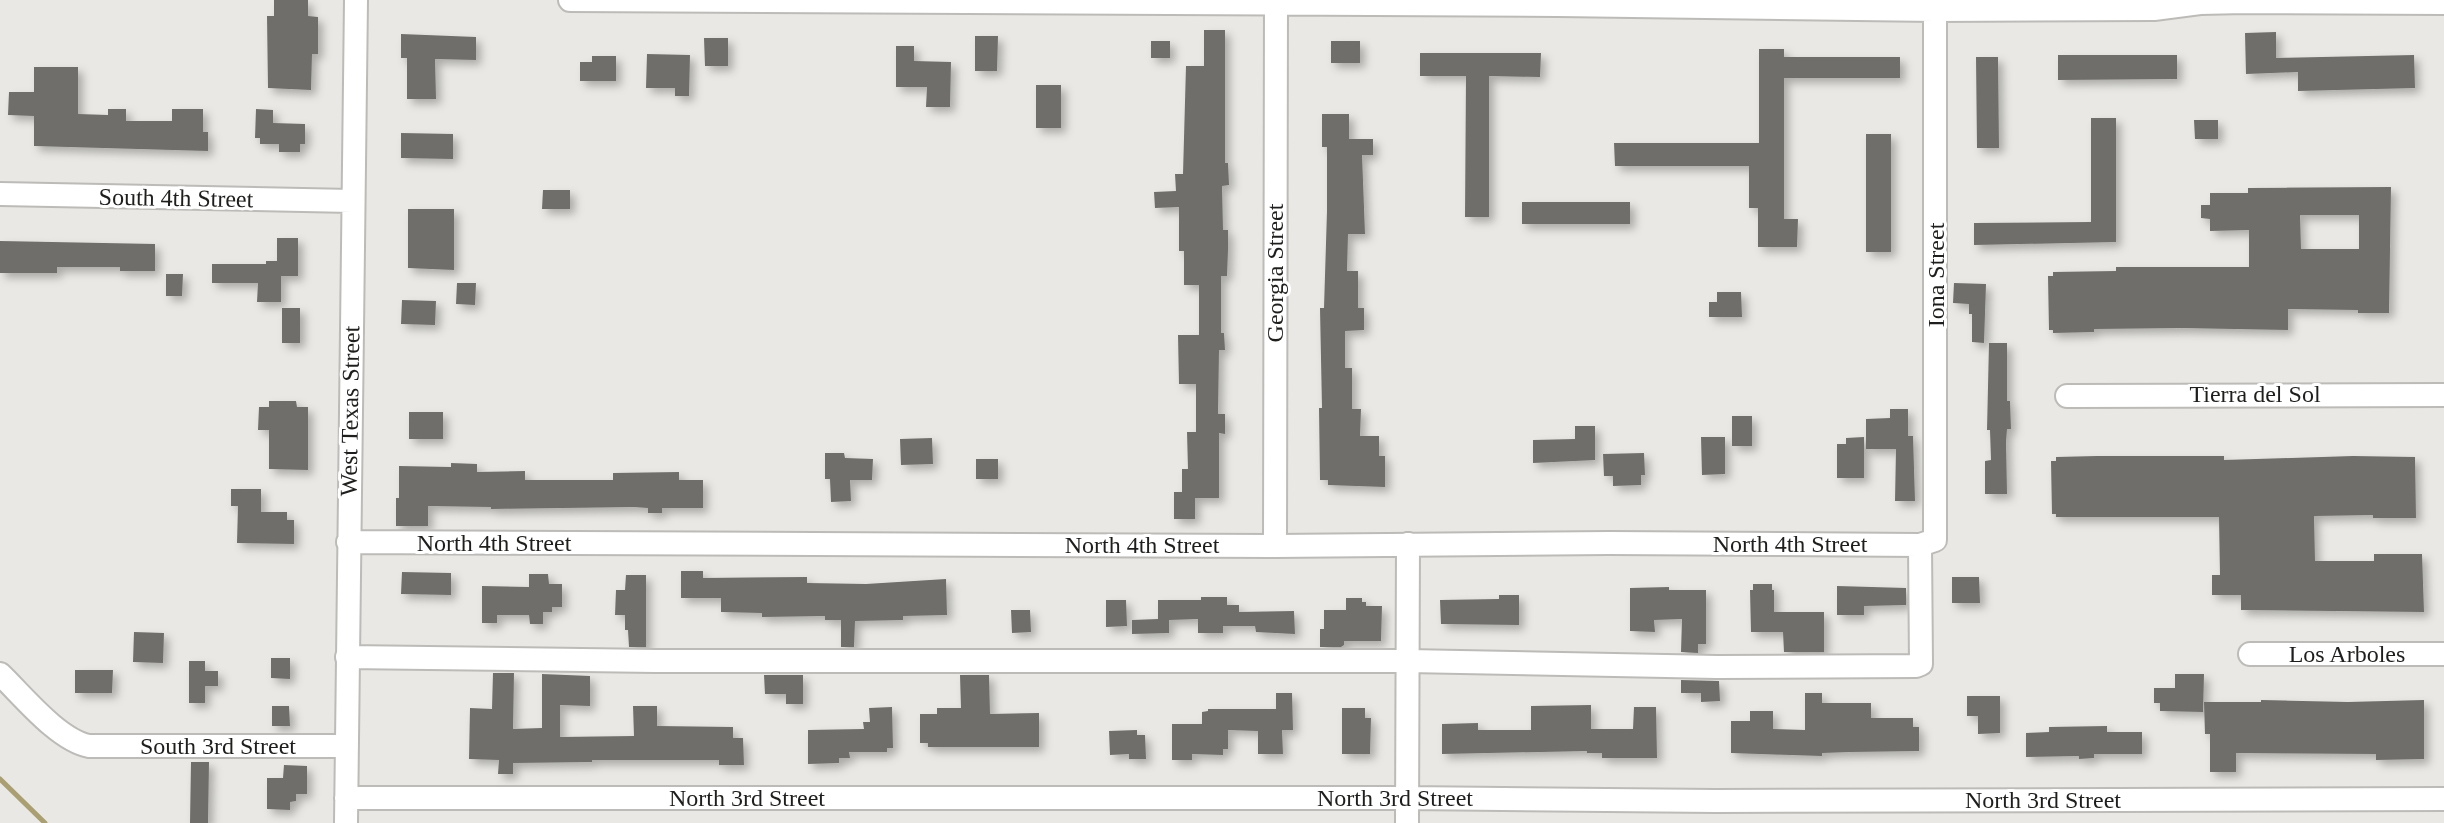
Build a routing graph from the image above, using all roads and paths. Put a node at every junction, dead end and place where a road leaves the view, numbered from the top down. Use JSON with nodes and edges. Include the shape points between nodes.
{"nodes":[{"id":1,"x":356,"y":0,"type":"edge"},
{"id":2,"x":570,"y":0,"type":"edge"},
{"id":3,"x":994,"y":1,"type":"edge"},
{"id":4,"x":1276,"y":2,"type":"edge"},
{"id":5,"x":2444,"y":3,"type":"edge"},
{"id":6,"x":1735,"y":4,"type":"edge"},
{"id":7,"x":1935,"y":10,"type":"junction"},
{"id":8,"x":0,"y":194,"type":"edge"},
{"id":9,"x":352,"y":201,"type":"junction"},
{"id":10,"x":2444,"y":395,"type":"edge"},
{"id":11,"x":2067,"y":396,"type":"dead end"},
{"id":12,"x":348,"y":542,"type":"junction"},
{"id":13,"x":1928,"y":542,"type":"junction"},
{"id":14,"x":1408,"y":544,"type":"junction"},
{"id":15,"x":1275,"y":546,"type":"junction"},
{"id":16,"x":2250,"y":654,"type":"dead end"},
{"id":17,"x":2444,"y":654,"type":"edge"},
{"id":18,"x":347,"y":657,"type":"junction"},
{"id":19,"x":1408,"y":661,"type":"junction"},
{"id":20,"x":0,"y":674,"type":"edge"},
{"id":21,"x":347,"y":746,"type":"junction"},
{"id":22,"x":346,"y":798,"type":"junction"},
{"id":23,"x":1408,"y":798,"type":"junction"},
{"id":24,"x":2444,"y":799,"type":"edge"},
{"id":25,"x":346,"y":823,"type":"edge"},
{"id":26,"x":1407,"y":823,"type":"edge"}],
"edges":[{"from":1,"to":9,"type":"street","name":"West Texas Street"},
{"from":2,"to":3,"type":"street"},
{"from":3,"to":4,"type":"street"},
{"from":4,"to":6,"type":"street"},
{"from":4,"to":15,"type":"street","name":"Georgia Street"},
{"from":5,"to":7,"type":"street"},
{"from":6,"to":7,"type":"street"},
{"from":7,"to":13,"type":"street","name":"Iona Street"},
{"from":8,"to":9,"type":"street","name":"South 4th Street"},
{"from":9,"to":12,"type":"street","name":"West Texas Street"},
{"from":10,"to":11,"type":"street","name":"Tierra del Sol"},
{"from":12,"to":15,"type":"street","name":"North 4th Street"},
{"from":12,"to":18,"type":"street","name":"West Texas Street"},
{"from":13,"to":14,"type":"street","name":"North 4th Street"},
{"from":13,"to":19,"type":"street","name":"Iona Street","via":[[1921,664],[1916,666]]},
{"from":14,"to":15,"type":"street","name":"North 4th Street"},
{"from":14,"to":19,"type":"street"},
{"from":16,"to":17,"type":"street","name":"Los Arboles"},
{"from":18,"to":19,"type":"street"},
{"from":18,"to":21,"type":"street","name":"West Texas Street"},
{"from":19,"to":23,"type":"street"},
{"from":20,"to":21,"type":"street","name":"South 3rd Street","via":[[77,744]]},
{"from":21,"to":22,"type":"street","name":"West Texas Street"},
{"from":22,"to":23,"type":"street","name":"North 3rd Street"},
{"from":22,"to":25,"type":"street","name":"West Texas Street"},
{"from":23,"to":24,"type":"street","name":"North 3rd Street"},
{"from":23,"to":26,"type":"street"}]}
